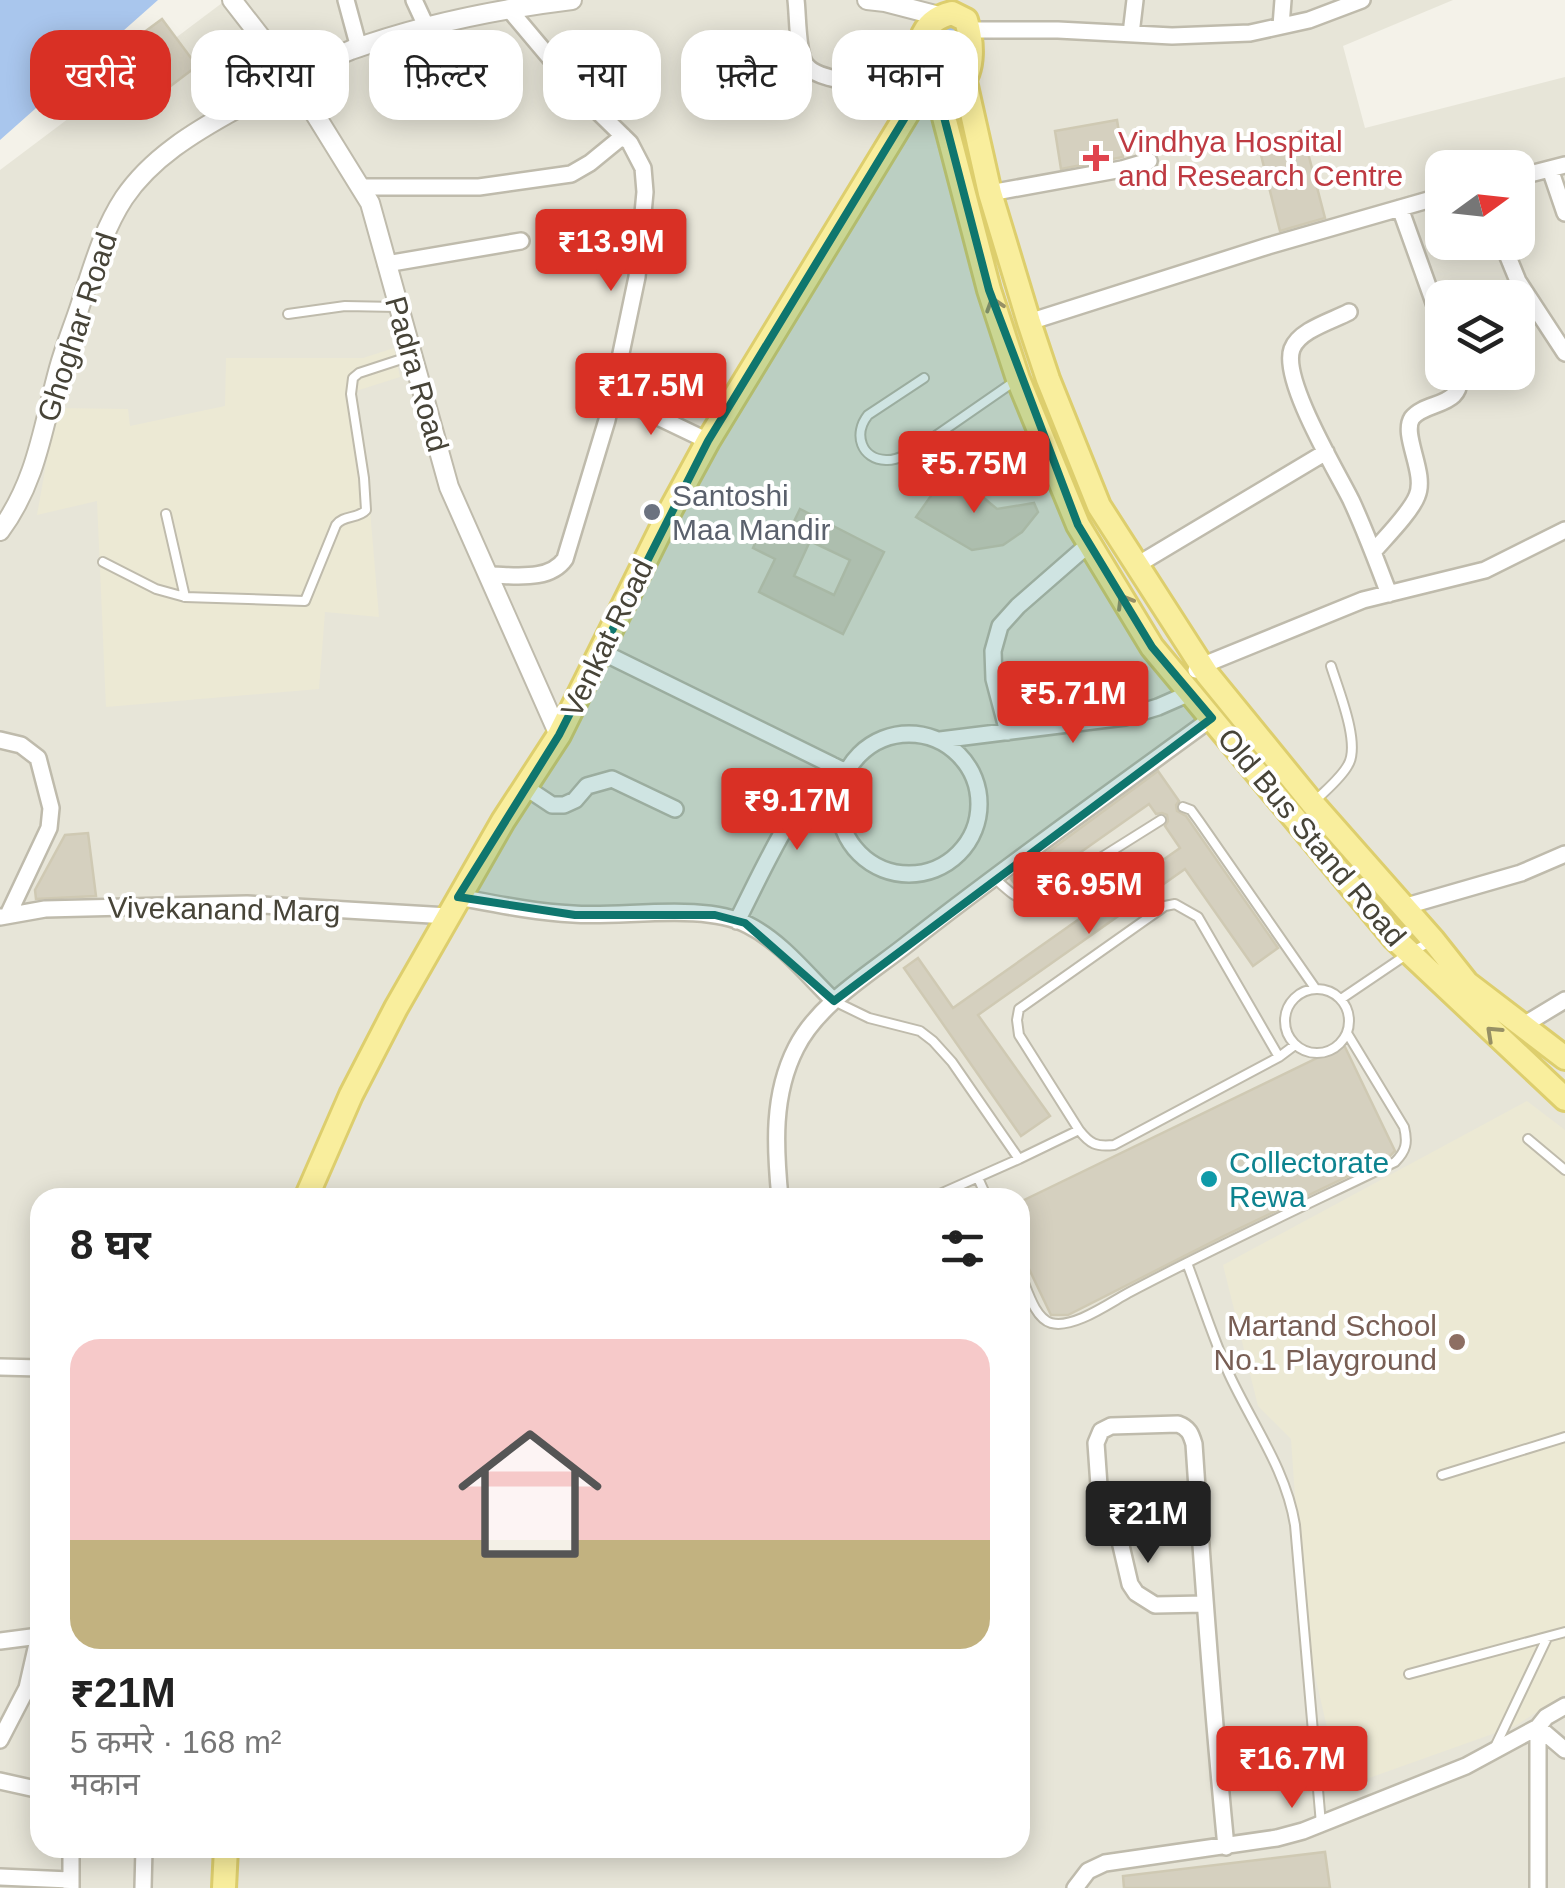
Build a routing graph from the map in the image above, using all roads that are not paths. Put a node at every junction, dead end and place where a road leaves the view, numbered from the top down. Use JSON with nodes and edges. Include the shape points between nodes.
{"nodes":[{"id":1,"x":232,"y":0,"type":"edge"},
{"id":2,"x":346,"y":0,"type":"edge"},
{"id":3,"x":414,"y":0,"type":"edge"},
{"id":4,"x":572,"y":0,"type":"edge"},
{"id":5,"x":796,"y":0,"type":"edge"},
{"id":6,"x":867,"y":0,"type":"edge"},
{"id":7,"x":1135,"y":0,"type":"edge"},
{"id":8,"x":1283,"y":0,"type":"edge"},
{"id":9,"x":1362,"y":0,"type":"edge"},
{"id":10,"x":508,"y":8,"type":"junction"},
{"id":11,"x":940,"y":8,"type":"edge"},
{"id":12,"x":968,"y":17,"type":"edge"},
{"id":13,"x":426,"y":26,"type":"junction"},
{"id":14,"x":1280,"y":26,"type":"junction"},
{"id":15,"x":257,"y":30,"type":"edge"},
{"id":16,"x":925,"y":30,"type":"edge"},
{"id":17,"x":1131,"y":34,"type":"junction"},
{"id":18,"x":359,"y":48,"type":"junction"},
{"id":19,"x":349,"y":52,"type":"edge"},
{"id":20,"x":832,"y":77,"type":"edge"},
{"id":21,"x":217,"y":120,"type":"edge"},
{"id":22,"x":319,"y":120,"type":"edge"},
{"id":23,"x":912,"y":120,"type":"edge"},
{"id":24,"x":939,"y":120,"type":"edge"},
{"id":25,"x":974,"y":120,"type":"edge"},
{"id":26,"x":623,"y":136,"type":"junction"},
{"id":27,"x":1149,"y":162,"type":"dead end"},
{"id":28,"x":1557,"y":167,"type":"edge"},
{"id":29,"x":360,"y":187,"type":"junction"},
{"id":30,"x":990,"y":194,"type":"junction"},
{"id":31,"x":1425,"y":201,"type":"edge"},
{"id":32,"x":1400,"y":208,"type":"junction"},
{"id":33,"x":1565,"y":213,"type":"edge"},
{"id":34,"x":520,"y":241,"type":"dead end"},
{"id":35,"x":1509,"y":260,"type":"edge"},
{"id":36,"x":386,"y":264,"type":"junction"},
{"id":37,"x":1426,"y":280,"type":"edge"},
{"id":38,"x":397,"y":307,"type":"junction"},
{"id":39,"x":1349,"y":312,"type":"dead end"},
{"id":40,"x":288,"y":314,"type":"dead end"},
{"id":41,"x":1029,"y":322,"type":"junction"},
{"id":42,"x":1565,"y":352,"type":"edge"},
{"id":43,"x":412,"y":356,"type":"junction"},
{"id":44,"x":924,"y":378,"type":"dead end"},
{"id":45,"x":1018,"y":379,"type":"junction"},
{"id":46,"x":1456,"y":390,"type":"edge"},
{"id":47,"x":612,"y":395,"type":"junction"},
{"id":48,"x":708,"y":441,"type":"junction"},
{"id":49,"x":1326,"y":452,"type":"junction"},
{"id":50,"x":166,"y":514,"type":"dead end"},
{"id":51,"x":0,"y":530,"type":"edge"},
{"id":52,"x":1565,"y":530,"type":"edge"},
{"id":53,"x":1089,"y":544,"type":"junction"},
{"id":54,"x":1373,"y":552,"type":"junction"},
{"id":55,"x":103,"y":562,"type":"dead end"},
{"id":56,"x":1137,"y":565,"type":"junction"},
{"id":57,"x":488,"y":575,"type":"junction"},
{"id":58,"x":1389,"y":594,"type":"junction"},
{"id":59,"x":185,"y":597,"type":"junction"},
{"id":60,"x":600,"y":651,"type":"junction"},
{"id":61,"x":1201,"y":666,"type":"junction"},
{"id":62,"x":1331,"y":666,"type":"dead end"},
{"id":63,"x":1186,"y":688,"type":"junction"},
{"id":64,"x":1212,"y":718,"type":"junction"},
{"id":65,"x":1008,"y":732,"type":"junction"},
{"id":66,"x":559,"y":735,"type":"junction"},
{"id":67,"x":0,"y":740,"type":"edge"},
{"id":68,"x":940,"y":740,"type":"junction"},
{"id":69,"x":839,"y":768,"type":"junction"},
{"id":70,"x":525,"y":787,"type":"junction"},
{"id":71,"x":1313,"y":804,"type":"junction"},
{"id":72,"x":1183,"y":807,"type":"dead end"},
{"id":73,"x":675,"y":809,"type":"dead end"},
{"id":74,"x":1160,"y":820,"type":"dead end"},
{"id":75,"x":1565,"y":854,"type":"edge"},
{"id":76,"x":994,"y":878,"type":"junction"},
{"id":77,"x":453,"y":906,"type":"junction"},
{"id":78,"x":1403,"y":907,"type":"junction"},
{"id":79,"x":4,"y":916,"type":"edge"},
{"id":80,"x":736,"y":921,"type":"junction"},
{"id":81,"x":1433,"y":940,"type":"junction"},
{"id":82,"x":1409,"y":953,"type":"junction"},
{"id":83,"x":1316,"y":988,"type":"junction"},
{"id":84,"x":1340,"y":998,"type":"junction"},
{"id":85,"x":1565,"y":1000,"type":"edge"},
{"id":86,"x":834,"y":1002,"type":"junction"},
{"id":87,"x":1522,"y":1026,"type":"junction"},
{"id":88,"x":1347,"y":1033,"type":"junction"},
{"id":89,"x":1295,"y":1045,"type":"junction"},
{"id":90,"x":1278,"y":1057,"type":"junction"},
{"id":91,"x":1565,"y":1058,"type":"edge"},
{"id":92,"x":1565,"y":1099,"type":"edge"},
{"id":93,"x":1078,"y":1130,"type":"junction"},
{"id":94,"x":1528,"y":1139,"type":"dead end"},
{"id":95,"x":1019,"y":1160,"type":"junction"},
{"id":96,"x":1565,"y":1170,"type":"edge"},
{"id":97,"x":978,"y":1178,"type":"junction"},
{"id":98,"x":310,"y":1188,"type":"edge"},
{"id":99,"x":779,"y":1188,"type":"edge"},
{"id":100,"x":954,"y":1188,"type":"edge"},
{"id":101,"x":982,"y":1188,"type":"edge"},
{"id":102,"x":1187,"y":1263,"type":"junction"},
{"id":103,"x":1030,"y":1295,"type":"edge"},
{"id":104,"x":0,"y":1367,"type":"edge"},
{"id":105,"x":30,"y":1368,"type":"edge"},
{"id":106,"x":1565,"y":1437,"type":"edge"},
{"id":107,"x":1442,"y":1475,"type":"dead end"},
{"id":108,"x":1198,"y":1512,"type":"junction"},
{"id":109,"x":1106,"y":1516,"type":"junction"},
{"id":110,"x":1205,"y":1604,"type":"junction"},
{"id":111,"x":1565,"y":1632,"type":"edge"},
{"id":112,"x":30,"y":1636,"type":"edge"},
{"id":113,"x":1548,"y":1638,"type":"junction"},
{"id":114,"x":0,"y":1642,"type":"edge"},
{"id":115,"x":1410,"y":1674,"type":"dead end"},
{"id":116,"x":30,"y":1676,"type":"edge"},
{"id":117,"x":1565,"y":1706,"type":"edge"},
{"id":118,"x":1538,"y":1727,"type":"junction"},
{"id":119,"x":0,"y":1740,"type":"edge"},
{"id":120,"x":1565,"y":1750,"type":"edge"},
{"id":121,"x":1493,"y":1752,"type":"junction"},
{"id":122,"x":0,"y":1781,"type":"edge"},
{"id":123,"x":30,"y":1788,"type":"edge"},
{"id":124,"x":1321,"y":1824,"type":"junction"},
{"id":125,"x":1226,"y":1846,"type":"junction"},
{"id":126,"x":71,"y":1858,"type":"edge"},
{"id":127,"x":144,"y":1858,"type":"edge"},
{"id":128,"x":226,"y":1858,"type":"edge"},
{"id":129,"x":0,"y":1877,"type":"edge"},
{"id":130,"x":70,"y":1884,"type":"edge"},
{"id":131,"x":143,"y":1888,"type":"edge"},
{"id":132,"x":224,"y":1888,"type":"edge"},
{"id":133,"x":1076,"y":1888,"type":"edge"},
{"id":134,"x":1538,"y":1888,"type":"edge"}],
"edges":[{"from":1,"to":15,"type":"street","name":"Padra Road"},
{"from":2,"to":18,"type":"street"},
{"from":3,"to":13,"type":"street"},
{"from":4,"to":10,"type":"street","name":"Ghoghar Road"},
{"from":5,"to":20,"type":"street","via":[[806,65]]},
{"from":6,"to":11,"type":"street"},
{"from":7,"to":17,"type":"street"},
{"from":8,"to":14,"type":"street"},
{"from":9,"to":14,"type":"street"},
{"from":10,"to":13,"type":"street","name":"Ghoghar Road"},
{"from":10,"to":26,"type":"street"},
{"from":11,"to":12,"type":"main road"},
{"from":11,"to":16,"type":"main road"},
{"from":12,"to":17,"type":"street"},
{"from":13,"to":18,"type":"street","name":"Ghoghar Road"},
{"from":14,"to":17,"type":"street","via":[[1250,34]]},
{"from":18,"to":19,"type":"street","name":"Ghoghar Road"},
{"from":21,"to":51,"type":"street","name":"Ghoghar Road","via":[[152,166],[104,236],[60,364],[32,474]]},
{"from":22,"to":29,"type":"street","name":"Padra Road"},
{"from":23,"to":48,"type":"main road","name":"Venkat Road"},
{"from":45,"to":24,"type":"main road","name":"Old Bus Stand Road","one_way":true},
{"from":25,"to":30,"type":"main road","name":"Old Bus Stand Road"},
{"from":26,"to":29,"type":"street","via":[[590,163],[556,177],[479,187]]},
{"from":26,"to":47,"type":"street","via":[[643,168],[645,192],[637,277]]},
{"from":27,"to":30,"type":"street"},
{"from":28,"to":33,"type":"street"},
{"from":29,"to":36,"type":"street","name":"Padra Road"},
{"from":30,"to":41,"type":"main road","name":"Old Bus Stand Road"},
{"from":31,"to":32,"type":"street"},
{"from":32,"to":37,"type":"street"},
{"from":32,"to":41,"type":"street"},
{"from":34,"to":36,"type":"street"},
{"from":35,"to":42,"type":"street"},
{"from":36,"to":38,"type":"street","name":"Padra Road"},
{"from":38,"to":40,"type":"lane"},
{"from":38,"to":43,"type":"street","name":"Padra Road"},
{"from":39,"to":49,"type":"street","via":[[1304,334],[1289,360]]},
{"from":41,"to":56,"type":"main road","name":"Old Bus Stand Road","via":[[1099,506]]},
{"from":43,"to":57,"type":"street","name":"Padra Road","via":[[449,488]]},
{"from":43,"to":59,"type":"lane","via":[[353,378],[366,510],[339,520],[305,601]]},
{"from":44,"to":45,"type":"lane","via":[[862,424],[860,442],[882,461],[911,452]]},
{"from":45,"to":53,"type":"main road","name":"Old Bus Stand Road"},
{"from":46,"to":54,"type":"street","via":[[1412,419],[1418,496]]},
{"from":47,"to":48,"type":"street"},
{"from":47,"to":57,"type":"street","via":[[565,559],[552,572]]},
{"from":48,"to":60,"type":"main road","name":"Venkat Road"},
{"from":49,"to":54,"type":"street"},
{"from":49,"to":56,"type":"street"},
{"from":50,"to":59,"type":"lane"},
{"from":52,"to":58,"type":"street","via":[[1484,570]]},
{"from":63,"to":53,"type":"main road","name":"Old Bus Stand Road","one_way":true,"via":[[1152,647]]},
{"from":53,"to":65,"type":"street","via":[[1000,626],[994,679]]},
{"from":54,"to":58,"type":"street"},
{"from":55,"to":59,"type":"lane"},
{"from":56,"to":61,"type":"main road","name":"Old Bus Stand Road"},
{"from":57,"to":66,"type":"street","name":"Padra Road"},
{"from":58,"to":61,"type":"street"},
{"from":60,"to":66,"type":"main road","name":"Venkat Road"},
{"from":60,"to":69,"type":"street"},
{"from":61,"to":63,"type":"street"},
{"from":61,"to":71,"type":"main road","name":"Old Bus Stand Road"},
{"from":62,"to":71,"type":"lane","via":[[1352,750],[1349,764]]},
{"from":63,"to":64,"type":"main road","name":"Old Bus Stand Road"},
{"from":63,"to":65,"type":"street","via":[[1158,708],[1125,717]]},
{"from":64,"to":76,"type":"street"},
{"from":64,"to":82,"type":"main road","name":"Old Bus Stand Road"},
{"from":65,"to":68,"type":"street"},
{"from":66,"to":70,"type":"main road","name":"Venkat Road"},
{"from":67,"to":79,"type":"street","via":[[38,758],[52,808]]},
{"from":68,"to":69,"type":"street","via":[[914,733],[886,736]]},
{"from":68,"to":69,"type":"street","via":[[962,757],[976,781],[979,809],[972,836],[931,871],[877,867],[855,850],[842,826]]},
{"from":69,"to":80,"type":"street","via":[[814,783],[797,806]]},
{"from":70,"to":73,"type":"street","via":[[564,805],[588,786],[612,779]]},
{"from":70,"to":77,"type":"main road","name":"Venkat Road"},
{"from":71,"to":78,"type":"main road","name":"Old Bus Stand Road"},
{"from":72,"to":83,"type":"lane"},
{"from":74,"to":76,"type":"lane","via":[[1036,896],[1018,898]]},
{"from":75,"to":78,"type":"street"},
{"from":76,"to":86,"type":"street"},
{"from":77,"to":79,"type":"street","name":"Vivekanand Marg","via":[[247,904]]},
{"from":77,"to":80,"type":"street","name":"Vivekanand Marg"},
{"from":77,"to":98,"type":"main road","name":"Venkat Road","via":[[351,1095]]},
{"from":78,"to":81,"type":"main road","name":"Old Bus Stand Road"},
{"from":80,"to":86,"type":"street","via":[[770,938]]},
{"from":81,"to":82,"type":"lane"},
{"from":81,"to":87,"type":"main road","name":"Old Bus Stand Road","via":[[1468,983]]},
{"from":82,"to":84,"type":"lane"},
{"from":92,"to":82,"type":"main road","name":"Old Bus Stand Road","one_way":true},
{"from":83,"to":84,"type":"lane"},
{"from":83,"to":89,"type":"lane","via":[[1298,994],[1287,1008],[1285,1026]]},
{"from":84,"to":88,"type":"lane","via":[[1349,1015]]},
{"from":85,"to":87,"type":"street"},
{"from":86,"to":95,"type":"lane","via":[[933,1041]]},
{"from":86,"to":99,"type":"street","via":[[797,1046],[781,1084]]},
{"from":87,"to":91,"type":"main road","name":"Old Bus Stand Road"},
{"from":88,"to":89,"type":"lane","via":[[1327,1052]]},
{"from":88,"to":102,"type":"lane","via":[[1404,1127],[1405,1153]]},
{"from":89,"to":90,"type":"lane"},
{"from":90,"to":93,"type":"lane","via":[[1114,1145],[1098,1146]]},
{"from":90,"to":93,"type":"lane","via":[[1198,917],[1176,904],[1165,906],[1019,1009],[1019,1035]]},
{"from":93,"to":95,"type":"lane"},
{"from":94,"to":96,"type":"lane"},
{"from":95,"to":97,"type":"lane"},
{"from":97,"to":100,"type":"lane"},
{"from":97,"to":101,"type":"lane"},
{"from":102,"to":103,"type":"lane","via":[[1073,1322],[1046,1322]]},
{"from":102,"to":124,"type":"lane","via":[[1230,1377],[1291,1498]]},
{"from":104,"to":105,"type":"street"},
{"from":106,"to":107,"type":"lane"},
{"from":108,"to":109,"type":"street"},
{"from":108,"to":109,"type":"street","via":[[1194,1444],[1186,1426],[1111,1426],[1096,1443]]},
{"from":108,"to":110,"type":"street"},
{"from":109,"to":110,"type":"street","via":[[1136,1593],[1154,1604]]},
{"from":110,"to":125,"type":"street"},
{"from":111,"to":113,"type":"lane"},
{"from":112,"to":114,"type":"street"},
{"from":113,"to":115,"type":"lane"},
{"from":113,"to":121,"type":"lane"},
{"from":116,"to":119,"type":"street"},
{"from":117,"to":118,"type":"street"},
{"from":118,"to":120,"type":"street"},
{"from":118,"to":121,"type":"street"},
{"from":118,"to":134,"type":"street"},
{"from":121,"to":124,"type":"street"},
{"from":122,"to":123,"type":"street"},
{"from":124,"to":125,"type":"street"},
{"from":125,"to":133,"type":"street","via":[[1105,1863],[1088,1871]]},
{"from":126,"to":130,"type":"street"},
{"from":127,"to":131,"type":"street"},
{"from":128,"to":132,"type":"main road"},
{"from":129,"to":130,"type":"street"}]}
